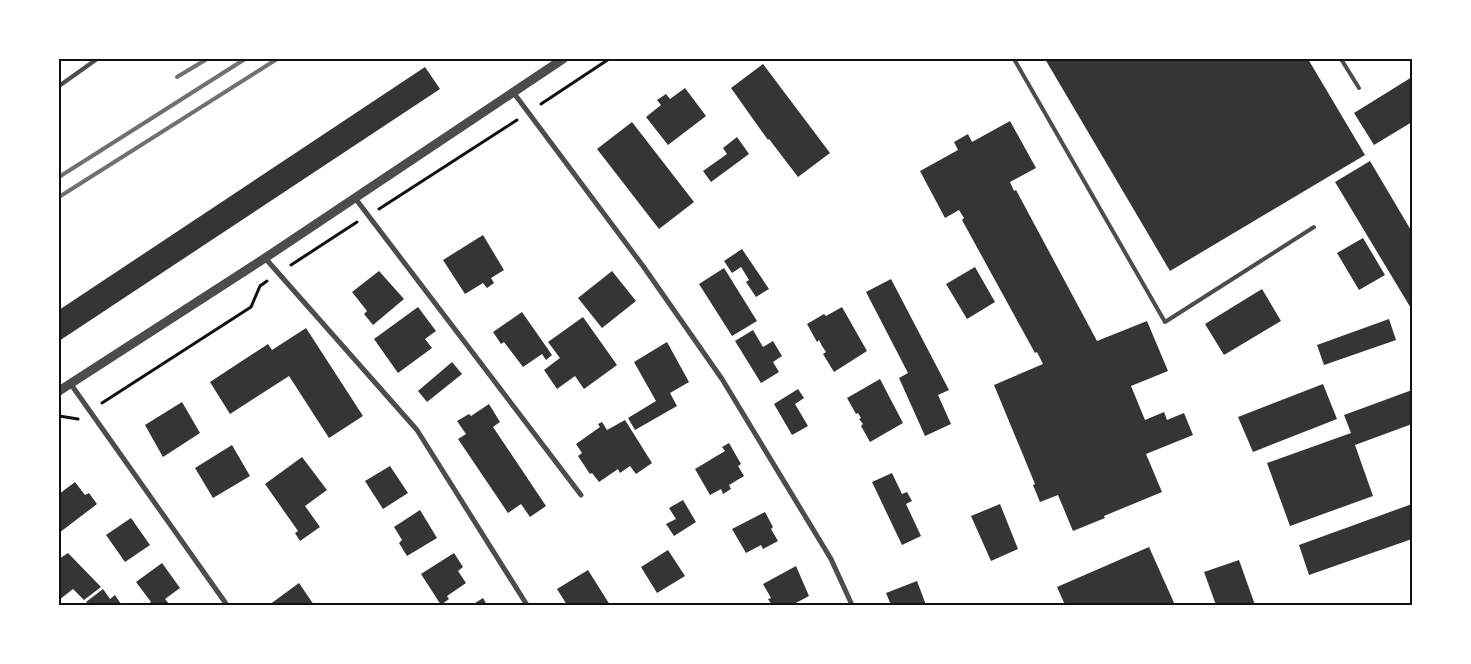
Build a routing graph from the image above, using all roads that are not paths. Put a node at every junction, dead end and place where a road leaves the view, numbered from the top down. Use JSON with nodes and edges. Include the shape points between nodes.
{"nodes":[{"id":1,"x":97,"y":59,"type":"edge"},
{"id":2,"x":562,"y":59,"type":"edge"},
{"id":3,"x":1014,"y":59,"type":"edge"},
{"id":4,"x":1341,"y":59,"type":"edge"},
{"id":5,"x":59,"y":86,"type":"edge"},
{"id":6,"x":1360,"y":88,"type":"dead end"},
{"id":7,"x":513,"y":92,"type":"junction"},
{"id":8,"x":355,"y":198,"type":"junction"},
{"id":9,"x":1314,"y":227,"type":"dead end"},
{"id":10,"x":265,"y":258,"type":"junction"},
{"id":11,"x":70,"y":383,"type":"junction"},
{"id":12,"x":59,"y":391,"type":"edge"},
{"id":13,"x":581,"y":495,"type":"dead end"},
{"id":14,"x":228,"y":605,"type":"edge"},
{"id":15,"x":527,"y":605,"type":"edge"},
{"id":16,"x":852,"y":605,"type":"edge"}],
"edges":[{"from":1,"to":5,"type":"lane"},
{"from":2,"to":7,"type":"street"},
{"from":3,"to":9,"type":"lane","via":[[1165,322]]},
{"from":4,"to":6,"type":"lane"},
{"from":7,"to":8,"type":"street"},
{"from":7,"to":16,"type":"street","via":[[643,266],[722,379],[831,559]]},
{"from":8,"to":10,"type":"street"},
{"from":8,"to":13,"type":"street"},
{"from":10,"to":11,"type":"street"},
{"from":10,"to":15,"type":"street","via":[[418,430]]},
{"from":11,"to":12,"type":"street"},
{"from":11,"to":14,"type":"street"}]}
